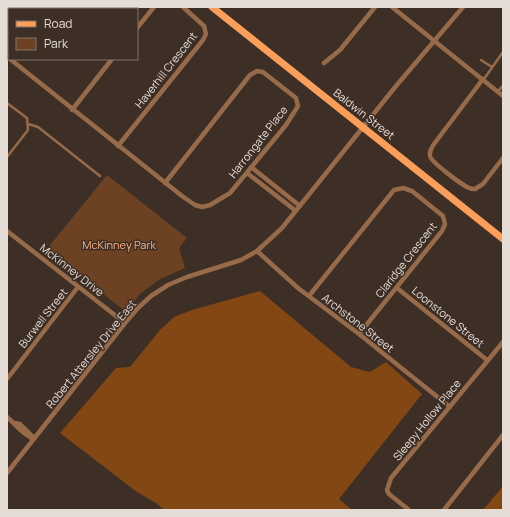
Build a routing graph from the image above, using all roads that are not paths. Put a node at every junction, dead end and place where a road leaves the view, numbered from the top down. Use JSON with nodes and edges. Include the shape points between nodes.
{"nodes":[{"id":1,"x":154,"y":7,"type":"edge"},
{"id":2,"x":183,"y":7,"type":"edge"},
{"id":3,"x":212,"y":7,"type":"edge"},
{"id":4,"x":375,"y":7,"type":"edge"},
{"id":5,"x":392,"y":7,"type":"edge"},
{"id":6,"x":463,"y":7,"type":"edge"},
{"id":7,"x":138,"y":27,"type":"edge"},
{"id":8,"x":434,"y":41,"type":"junction"},
{"id":9,"x":503,"y":52,"type":"edge"},
{"id":10,"x":11,"y":60,"type":"edge"},
{"id":11,"x":111,"y":60,"type":"edge"},
{"id":12,"x":481,"y":60,"type":"dead end"},
{"id":13,"x":324,"y":63,"type":"dead end"},
{"id":14,"x":492,"y":67,"type":"junction"},
{"id":15,"x":483,"y":79,"type":"junction"},
{"id":16,"x":503,"y":86,"type":"edge"},
{"id":17,"x":498,"y":92,"type":"junction"},
{"id":18,"x":503,"y":96,"type":"edge"},
{"id":19,"x":7,"y":103,"type":"edge"},
{"id":20,"x":72,"y":110,"type":"junction"},
{"id":21,"x":28,"y":124,"type":"junction"},
{"id":22,"x":363,"y":127,"type":"junction"},
{"id":23,"x":118,"y":146,"type":"junction"},
{"id":24,"x":7,"y":157,"type":"edge"},
{"id":25,"x":503,"y":158,"type":"edge"},
{"id":26,"x":251,"y":167,"type":"junction"},
{"id":27,"x":246,"y":173,"type":"junction"},
{"id":28,"x":100,"y":176,"type":"dead end"},
{"id":29,"x":165,"y":183,"type":"junction"},
{"id":30,"x":300,"y":206,"type":"junction"},
{"id":31,"x":296,"y":211,"type":"junction"},
{"id":32,"x":7,"y":231,"type":"edge"},
{"id":33,"x":503,"y":239,"type":"edge"},
{"id":34,"x":257,"y":251,"type":"junction"},
{"id":35,"x":78,"y":287,"type":"junction"},
{"id":36,"x":397,"y":288,"type":"junction"},
{"id":37,"x":309,"y":296,"type":"junction"},
{"id":38,"x":125,"y":323,"type":"junction"},
{"id":39,"x":359,"y":334,"type":"junction"},
{"id":40,"x":503,"y":342,"type":"edge"},
{"id":41,"x":487,"y":360,"type":"junction"},
{"id":42,"x":7,"y":379,"type":"edge"},
{"id":43,"x":450,"y":407,"type":"junction"},
{"id":44,"x":7,"y":418,"type":"edge"},
{"id":45,"x":503,"y":435,"type":"edge"},
{"id":46,"x":34,"y":439,"type":"junction"},
{"id":47,"x":7,"y":473,"type":"edge"},
{"id":48,"x":409,"y":510,"type":"edge"},
{"id":49,"x":444,"y":510,"type":"edge"}],
"edges":[{"from":1,"to":7,"type":"street"},
{"from":2,"to":23,"type":"street","name":"Haverhill Crescent","via":[[204,26],[206,34]]},
{"from":3,"to":22,"type":"main road","name":"Baldwin Street"},
{"from":4,"to":13,"type":"street","via":[[340,50]]},
{"from":5,"to":8,"type":"street"},
{"from":6,"to":8,"type":"street","name":"Robert Attersley Drive East"},
{"from":8,"to":15,"type":"street"},
{"from":8,"to":22,"type":"street","name":"Robert Attersley Drive East"},
{"from":9,"to":14,"type":"lane"},
{"from":10,"to":20,"type":"street","name":"Harrongate Place"},
{"from":11,"to":20,"type":"street"},
{"from":12,"to":14,"type":"lane"},
{"from":14,"to":15,"type":"lane"},
{"from":15,"to":17,"type":"street"},
{"from":15,"to":25,"type":"street","via":[[434,144],[430,156],[432,161],[468,188],[475,189],[483,184]]},
{"from":16,"to":17,"type":"lane"},
{"from":17,"to":18,"type":"street"},
{"from":19,"to":21,"type":"lane","via":[[27,118]]},
{"from":20,"to":23,"type":"street","name":"Harrongate Place"},
{"from":21,"to":24,"type":"lane","via":[[28,130]]},
{"from":21,"to":28,"type":"lane","via":[[38,127]]},
{"from":22,"to":30,"type":"street","name":"Robert Attersley Drive East"},
{"from":22,"to":33,"type":"main road","name":"Baldwin Street"},
{"from":23,"to":29,"type":"street","name":"Harrongate Place"},
{"from":26,"to":27,"type":"street","name":"Harrongate Place"},
{"from":26,"to":29,"type":"street","name":"Harrongate Place","via":[[286,125],[298,106],[296,98],[263,72],[257,71],[250,75]]},
{"from":26,"to":30,"type":"street"},
{"from":27,"to":29,"type":"street","name":"Harrongate Place","via":[[230,193],[202,207],[195,205]]},
{"from":27,"to":31,"type":"street"},
{"from":30,"to":31,"type":"street","name":"Robert Attersley Drive East"},
{"from":31,"to":34,"type":"street","name":"Robert Attersley Drive East"},
{"from":32,"to":35,"type":"street","name":"McKinney Drive"},
{"from":34,"to":37,"type":"street","name":"Archstone Street"},
{"from":34,"to":38,"type":"street","name":"Robert Attersley Drive East","via":[[241,260],[168,285],[151,296]]},
{"from":35,"to":38,"type":"street","name":"McKinney Drive"},
{"from":35,"to":42,"type":"street","name":"Burwell Street"},
{"from":36,"to":37,"type":"street","name":"Claridge Crescent","via":[[445,224],[443,216],[412,191],[403,188],[394,190]]},
{"from":36,"to":39,"type":"street","name":"Claridge Crescent"},
{"from":36,"to":41,"type":"street","name":"Loonstone Street"},
{"from":37,"to":39,"type":"street","name":"Archstone Street"},
{"from":38,"to":46,"type":"street","name":"Robert Attersley Drive East"},
{"from":39,"to":43,"type":"street","name":"Archstone Street"},
{"from":40,"to":41,"type":"street","name":"Sleepy Hollow Place"},
{"from":41,"to":43,"type":"street","name":"Sleepy Hollow Place"},
{"from":43,"to":48,"type":"street","name":"Sleepy Hollow Place","via":[[388,484],[389,494]]},
{"from":44,"to":46,"type":"street","via":[[20,424]]},
{"from":45,"to":49,"type":"street"},
{"from":46,"to":47,"type":"street","name":"Robert Attersley Drive East"}]}
